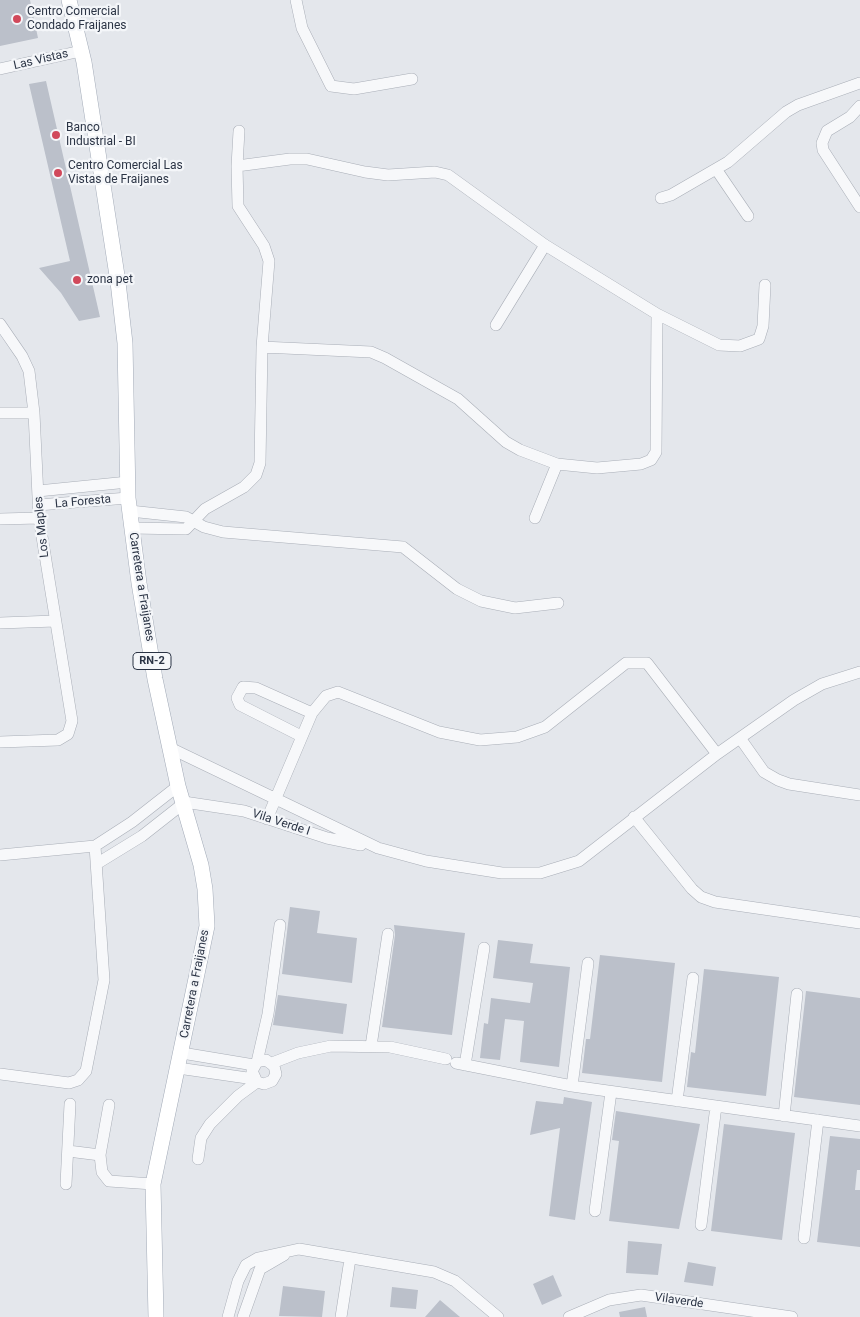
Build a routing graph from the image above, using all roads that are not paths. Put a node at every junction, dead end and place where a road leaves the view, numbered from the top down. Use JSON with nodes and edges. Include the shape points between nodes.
{"nodes":[{"id":1,"x":69,"y":0,"type":"edge"},
{"id":2,"x":296,"y":0,"type":"edge"},
{"id":3,"x":81,"y":50,"type":"junction"},
{"id":4,"x":0,"y":69,"type":"edge"},
{"id":5,"x":412,"y":79,"type":"dead end"},
{"id":6,"x":860,"y":83,"type":"edge"},
{"id":7,"x":860,"y":106,"type":"edge"},
{"id":8,"x":239,"y":132,"type":"dead end"},
{"id":9,"x":237,"y":166,"type":"junction"},
{"id":10,"x":716,"y":170,"type":"junction"},
{"id":11,"x":662,"y":198,"type":"dead end"},
{"id":12,"x":860,"y":207,"type":"edge"},
{"id":13,"x":748,"y":216,"type":"dead end"},
{"id":14,"x":545,"y":245,"type":"junction"},
{"id":15,"x":765,"y":285,"type":"dead end"},
{"id":16,"x":657,"y":314,"type":"junction"},
{"id":17,"x":0,"y":325,"type":"edge"},
{"id":18,"x":496,"y":325,"type":"dead end"},
{"id":19,"x":262,"y":347,"type":"junction"},
{"id":20,"x":34,"y":412,"type":"junction"},
{"id":21,"x":0,"y":413,"type":"edge"},
{"id":22,"x":557,"y":464,"type":"junction"},
{"id":23,"x":128,"y":482,"type":"junction"},
{"id":24,"x":38,"y":491,"type":"junction"},
{"id":25,"x":129,"y":505,"type":"junction"},
{"id":26,"x":38,"y":506,"type":"junction"},
{"id":27,"x":39,"y":518,"type":"junction"},
{"id":28,"x":535,"y":518,"type":"dead end"},
{"id":29,"x":0,"y":519,"type":"edge"},
{"id":30,"x":192,"y":522,"type":"junction"},
{"id":31,"x":132,"y":528,"type":"junction"},
{"id":32,"x":558,"y":603,"type":"dead end"},
{"id":33,"x":55,"y":621,"type":"junction"},
{"id":34,"x":0,"y":623,"type":"edge"},
{"id":35,"x":860,"y":672,"type":"edge"},
{"id":36,"x":312,"y":713,"type":"junction"},
{"id":37,"x":301,"y":736,"type":"junction"},
{"id":38,"x":740,"y":738,"type":"junction"},
{"id":39,"x":0,"y":742,"type":"edge"},
{"id":40,"x":170,"y":748,"type":"junction"},
{"id":41,"x":717,"y":754,"type":"junction"},
{"id":42,"x":178,"y":786,"type":"junction"},
{"id":43,"x":860,"y":795,"type":"edge"},
{"id":44,"x":276,"y":800,"type":"junction"},
{"id":45,"x":184,"y":802,"type":"junction"},
{"id":46,"x":634,"y":816,"type":"junction"},
{"id":47,"x":267,"y":819,"type":"junction"},
{"id":48,"x":95,"y":846,"type":"junction"},
{"id":49,"x":378,"y":848,"type":"junction"},
{"id":50,"x":0,"y":855,"type":"edge"},
{"id":51,"x":98,"y":863,"type":"junction"},
{"id":52,"x":860,"y":923,"type":"edge"},
{"id":53,"x":280,"y":925,"type":"dead end"},
{"id":54,"x":388,"y":934,"type":"dead end"},
{"id":55,"x":484,"y":948,"type":"dead end"},
{"id":56,"x":588,"y":963,"type":"dead end"},
{"id":57,"x":693,"y":978,"type":"dead end"},
{"id":58,"x":797,"y":994,"type":"dead end"},
{"id":59,"x":371,"y":1046,"type":"junction"},
{"id":60,"x":180,"y":1061,"type":"junction"},
{"id":61,"x":456,"y":1062,"type":"junction"},
{"id":62,"x":256,"y":1063,"type":"junction"},
{"id":63,"x":272,"y":1063,"type":"junction"},
{"id":64,"x":0,"y":1074,"type":"edge"},
{"id":65,"x":255,"y":1080,"type":"junction"},
{"id":66,"x":572,"y":1086,"type":"junction"},
{"id":67,"x":611,"y":1092,"type":"junction"},
{"id":68,"x":677,"y":1101,"type":"junction"},
{"id":69,"x":70,"y":1104,"type":"dead end"},
{"id":70,"x":109,"y":1104,"type":"dead end"},
{"id":71,"x":716,"y":1106,"type":"junction"},
{"id":72,"x":784,"y":1116,"type":"junction"},
{"id":73,"x":818,"y":1120,"type":"junction"},
{"id":74,"x":860,"y":1126,"type":"edge"},
{"id":75,"x":68,"y":1152,"type":"junction"},
{"id":76,"x":100,"y":1155,"type":"junction"},
{"id":77,"x":198,"y":1158,"type":"dead end"},
{"id":78,"x":66,"y":1184,"type":"dead end"},
{"id":79,"x":153,"y":1184,"type":"junction"},
{"id":80,"x":595,"y":1212,"type":"dead end"},
{"id":81,"x":701,"y":1225,"type":"dead end"},
{"id":82,"x":804,"y":1238,"type":"dead end"},
{"id":83,"x":292,"y":1250,"type":"junction"},
{"id":84,"x":350,"y":1258,"type":"junction"},
{"id":85,"x":156,"y":1317,"type":"edge"},
{"id":86,"x":228,"y":1317,"type":"edge"},
{"id":87,"x":243,"y":1317,"type":"edge"},
{"id":88,"x":341,"y":1317,"type":"edge"},
{"id":89,"x":498,"y":1317,"type":"edge"},
{"id":90,"x":569,"y":1317,"type":"edge"},
{"id":91,"x":792,"y":1317,"type":"edge"}],
"edges":[{"from":1,"to":3,"type":"main road","name":"Carretera a Fraijanes","number":"RN-2"},
{"from":2,"to":5,"type":"street","via":[[302,28],[331,86],[354,89]]},
{"from":3,"to":4,"type":"street","name":"Las Vistas"},
{"from":3,"to":23,"type":"main road","name":"Carretera a Fraijanes","number":"RN-2","via":[[122,317]]},
{"from":6,"to":10,"type":"street","via":[[798,105]]},
{"from":7,"to":12,"type":"street","via":[[850,117],[827,131],[822,143],[823,150]]},
{"from":8,"to":9,"type":"street"},
{"from":9,"to":14,"type":"street","via":[[307,159],[365,172],[435,172],[448,175]]},
{"from":9,"to":19,"type":"street","via":[[238,206],[264,246],[269,261]]},
{"from":10,"to":11,"type":"street"},
{"from":10,"to":13,"type":"street"},
{"from":14,"to":16,"type":"street"},
{"from":14,"to":18,"type":"street"},
{"from":15,"to":16,"type":"street","via":[[763,326],[759,339],[740,346],[718,345]]},
{"from":16,"to":22,"type":"street","via":[[656,452],[651,460],[597,468]]},
{"from":17,"to":20,"type":"street","name":"Los Maples","via":[[22,356],[28,372]]},
{"from":19,"to":22,"type":"street","via":[[370,352],[458,398],[506,442]]},
{"from":19,"to":30,"type":"street","via":[[260,463],[256,475],[244,487],[205,509]]},
{"from":20,"to":21,"type":"street"},
{"from":20,"to":24,"type":"street","name":"Los Maples"},
{"from":22,"to":28,"type":"street"},
{"from":23,"to":24,"type":"street","name":"La Foresta"},
{"from":23,"to":25,"type":"main road","name":"Carretera a Fraijanes","number":"RN-2"},
{"from":24,"to":26,"type":"street","name":"Los Maples"},
{"from":25,"to":26,"type":"street","name":"La Foresta"},
{"from":25,"to":30,"type":"street","name":"La Foresta","via":[[186,517]]},
{"from":25,"to":31,"type":"main road","name":"Carretera a Fraijanes","number":"RN-2"},
{"from":26,"to":27,"type":"street","name":"Los Maples"},
{"from":27,"to":29,"type":"street"},
{"from":27,"to":33,"type":"street","name":"Los Maples"},
{"from":30,"to":31,"type":"street","via":[[186,529]]},
{"from":30,"to":32,"type":"street","name":"La Foresta","via":[[223,532],[403,547],[458,589],[482,601],[515,608]]},
{"from":31,"to":40,"type":"main road","name":"Carretera a Fraijanes","number":"RN-2","via":[[155,679]]},
{"from":33,"to":34,"type":"street"},
{"from":33,"to":39,"type":"street","name":"Los Maples","via":[[72,721],[68,734],[58,740]]},
{"from":35,"to":38,"type":"street","via":[[822,684]]},
{"from":36,"to":37,"type":"street"},
{"from":36,"to":37,"type":"street","via":[[256,688],[243,687],[237,698],[240,705]]},
{"from":36,"to":41,"type":"street","via":[[326,696],[338,692],[439,732],[480,740],[517,737],[545,727],[626,664],[647,663]]},
{"from":37,"to":44,"type":"street"},
{"from":38,"to":41,"type":"street"},
{"from":38,"to":43,"type":"street","via":[[764,772],[778,780]]},
{"from":40,"to":42,"type":"main road","name":"Carretera a Fraijanes","number":"RN-2"},
{"from":40,"to":44,"type":"street"},
{"from":41,"to":46,"type":"street"},
{"from":42,"to":45,"type":"main road","name":"Carretera a Fraijanes","number":"RN-2"},
{"from":42,"to":48,"type":"street"},
{"from":44,"to":47,"type":"street"},
{"from":44,"to":49,"type":"street"},
{"from":45,"to":47,"type":"street","name":"Vila Verde I","via":[[244,811]]},
{"from":45,"to":51,"type":"street","via":[[142,836]]},
{"from":45,"to":60,"type":"main road","name":"Carretera a Fraijanes","number":"RN-2","via":[[202,873],[207,926]]},
{"from":46,"to":49,"type":"street","via":[[579,861],[540,873],[502,873],[426,861]]},
{"from":46,"to":52,"type":"street","via":[[702,897],[715,902]]},
{"from":47,"to":49,"type":"street","name":"Vila Verde I","via":[[327,838]]},
{"from":48,"to":50,"type":"street"},
{"from":48,"to":51,"type":"street"},
{"from":51,"to":64,"type":"street","via":[[104,980],[86,1071],[78,1080],[68,1083]]},
{"from":53,"to":62,"type":"street","via":[[271,998]]},
{"from":54,"to":59,"type":"street"},
{"from":55,"to":61,"type":"street"},
{"from":56,"to":66,"type":"street"},
{"from":57,"to":68,"type":"street"},
{"from":58,"to":72,"type":"street"},
{"from":59,"to":61,"type":"street","via":[[390,1047]]},
{"from":59,"to":63,"type":"street","via":[[331,1046]]},
{"from":60,"to":62,"type":"street"},
{"from":60,"to":65,"type":"street"},
{"from":60,"to":79,"type":"main road","name":"Carretera a Fraijanes","number":"RN-2"},
{"from":61,"to":66,"type":"street"},
{"from":62,"to":63,"type":"street","via":[[263,1060]]},
{"from":62,"to":65,"type":"street","via":[[252,1071]]},
{"from":63,"to":65,"type":"street","via":[[276,1070],[272,1081],[264,1084]]},
{"from":65,"to":77,"type":"street","via":[[210,1124],[201,1138]]},
{"from":66,"to":67,"type":"street"},
{"from":67,"to":68,"type":"street"},
{"from":67,"to":80,"type":"street"},
{"from":68,"to":71,"type":"street"},
{"from":69,"to":75,"type":"street"},
{"from":70,"to":76,"type":"street"},
{"from":71,"to":72,"type":"street"},
{"from":71,"to":81,"type":"street"},
{"from":72,"to":73,"type":"street"},
{"from":73,"to":74,"type":"street"},
{"from":73,"to":82,"type":"street"},
{"from":75,"to":76,"type":"street"},
{"from":75,"to":78,"type":"street"},
{"from":76,"to":79,"type":"street","via":[[102,1172],[109,1181]]},
{"from":79,"to":85,"type":"main road","name":"Carretera a Fraijanes","number":"RN-2"},
{"from":83,"to":84,"type":"street"},
{"from":83,"to":86,"type":"street","via":[[258,1258],[246,1265]]},
{"from":83,"to":87,"type":"street","via":[[260,1269]]},
{"from":84,"to":88,"type":"street"},
{"from":84,"to":89,"type":"street","via":[[434,1272],[455,1281]]},
{"from":90,"to":91,"type":"street","name":"Vilaverde","via":[[610,1300],[640,1295]]}]}
